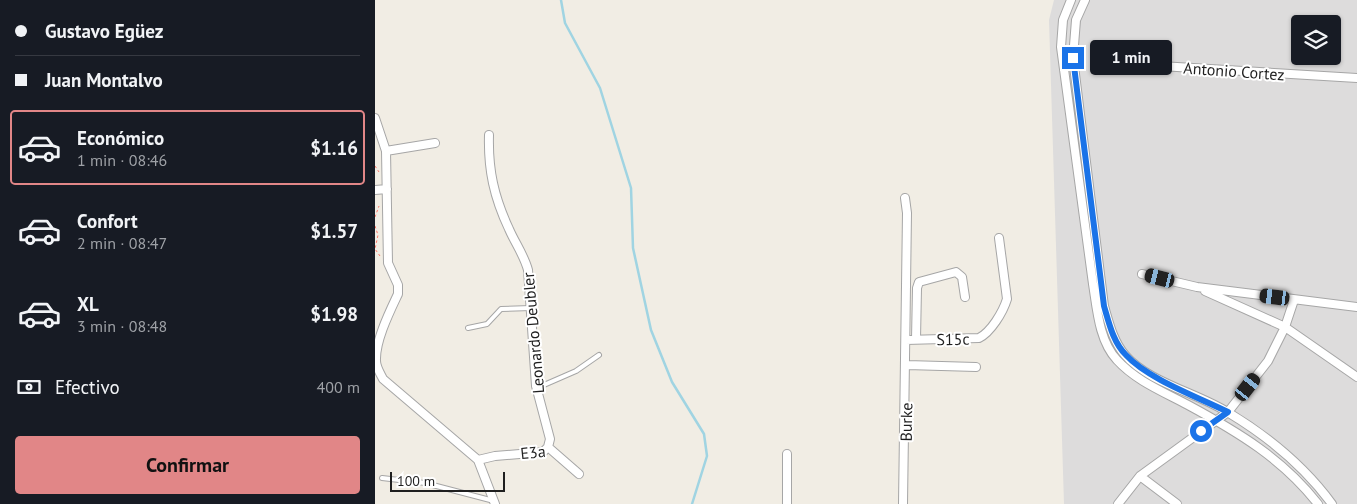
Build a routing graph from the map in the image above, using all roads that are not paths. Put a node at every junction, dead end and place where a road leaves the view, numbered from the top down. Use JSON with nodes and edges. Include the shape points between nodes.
{"nodes":[{"id":1,"x":1071,"y":0,"type":"edge"},
{"id":2,"x":1085,"y":0,"type":"edge"},
{"id":3,"x":1111,"y":63,"type":"dead end"},
{"id":4,"x":1357,"y":78,"type":"edge"},
{"id":5,"x":375,"y":118,"type":"edge"},
{"id":6,"x":489,"y":135,"type":"dead end"},
{"id":7,"x":435,"y":143,"type":"dead end"},
{"id":8,"x":386,"y":151,"type":"junction"},
{"id":9,"x":387,"y":189,"type":"junction"},
{"id":10,"x":375,"y":190,"type":"edge"},
{"id":11,"x":905,"y":198,"type":"dead end"},
{"id":12,"x":999,"y":238,"type":"dead end"},
{"id":13,"x":1142,"y":274,"type":"dead end"},
{"id":14,"x":1197,"y":287,"type":"junction"},
{"id":15,"x":1099,"y":296,"type":"junction"},
{"id":16,"x":965,"y":297,"type":"dead end"},
{"id":17,"x":1294,"y":300,"type":"junction"},
{"id":18,"x":1357,"y":307,"type":"edge"},
{"id":19,"x":531,"y":308,"type":"junction"},
{"id":20,"x":1285,"y":327,"type":"junction"},
{"id":21,"x":468,"y":328,"type":"dead end"},
{"id":22,"x":916,"y":339,"type":"junction"},
{"id":23,"x":906,"y":340,"type":"junction"},
{"id":24,"x":599,"y":355,"type":"dead end"},
{"id":25,"x":907,"y":366,"type":"junction"},
{"id":26,"x":976,"y":367,"type":"dead end"},
{"id":27,"x":1357,"y":376,"type":"edge"},
{"id":28,"x":379,"y":378,"type":"edge"},
{"id":29,"x":537,"y":388,"type":"junction"},
{"id":30,"x":1228,"y":412,"type":"junction"},
{"id":31,"x":1216,"y":420,"type":"junction"},
{"id":32,"x":548,"y":447,"type":"junction"},
{"id":33,"x":787,"y":454,"type":"dead end"},
{"id":34,"x":478,"y":460,"type":"junction"},
{"id":35,"x":579,"y":474,"type":"dead end"},
{"id":36,"x":1140,"y":476,"type":"junction"},
{"id":37,"x":382,"y":478,"type":"dead end"},
{"id":38,"x":495,"y":502,"type":"edge"},
{"id":39,"x":787,"y":504,"type":"edge"},
{"id":40,"x":903,"y":504,"type":"edge"},
{"id":41,"x":1118,"y":504,"type":"edge"},
{"id":42,"x":1177,"y":504,"type":"edge"},
{"id":43,"x":1318,"y":504,"type":"edge"},
{"id":44,"x":1331,"y":504,"type":"edge"}],
"edges":[{"from":1,"to":15,"type":"street","via":[[1063,20],[1061,47]]},
{"from":2,"to":15,"type":"street","via":[[1076,20],[1073,58]]},
{"from":3,"to":4,"type":"street","name":"Antonio Cortez"},
{"from":5,"to":8,"type":"street"},
{"from":6,"to":19,"type":"street","name":"Leonardo Deubler","via":[[490,171],[502,212],[525,257]]},
{"from":7,"to":8,"type":"street"},
{"from":8,"to":9,"type":"street"},
{"from":9,"to":10,"type":"street"},
{"from":9,"to":28,"type":"street","via":[[388,263],[399,285],[377,349]]},
{"from":11,"to":23,"type":"street","name":"Burke"},
{"from":12,"to":22,"type":"street","name":"S15c","via":[[1007,299],[987,333],[979,338]]},
{"from":13,"to":14,"type":"street"},
{"from":14,"to":17,"type":"street"},
{"from":14,"to":20,"type":"street"},
{"from":15,"to":30,"type":"street","via":[[1111,333],[1125,355],[1144,370]]},
{"from":15,"to":31,"type":"street","via":[[1105,340],[1116,360],[1138,378]]},
{"from":16,"to":22,"type":"street","via":[[961,277],[956,272],[919,282]]},
{"from":17,"to":18,"type":"street"},
{"from":17,"to":20,"type":"street"},
{"from":19,"to":21,"type":"lane","via":[[501,309],[487,324]]},
{"from":19,"to":29,"type":"street","name":"Leonardo Deubler"},
{"from":20,"to":27,"type":"street"},
{"from":20,"to":30,"type":"street","via":[[1268,361]]},
{"from":22,"to":23,"type":"street","name":"S15c"},
{"from":23,"to":25,"type":"street","name":"Burke"},
{"from":24,"to":29,"type":"lane","via":[[575,371]]},
{"from":25,"to":26,"type":"street"},
{"from":25,"to":40,"type":"street","name":"Burke"},
{"from":28,"to":34,"type":"street"},
{"from":29,"to":32,"type":"street","name":"Leonardo Deubler","via":[[550,440]]},
{"from":30,"to":31,"type":"street"},
{"from":30,"to":44,"type":"street","via":[[1275,446],[1313,481]]},
{"from":31,"to":36,"type":"street"},
{"from":31,"to":43,"type":"street","via":[[1261,447]]},
{"from":32,"to":34,"type":"street","name":"E3a","via":[[543,452]]},
{"from":32,"to":35,"type":"street","name":"E3a"},
{"from":33,"to":39,"type":"street"},
{"from":34,"to":38,"type":"street"},
{"from":36,"to":41,"type":"street"},
{"from":36,"to":42,"type":"street"},
{"from":37,"to":38,"type":"lane","via":[[425,483]]}]}
